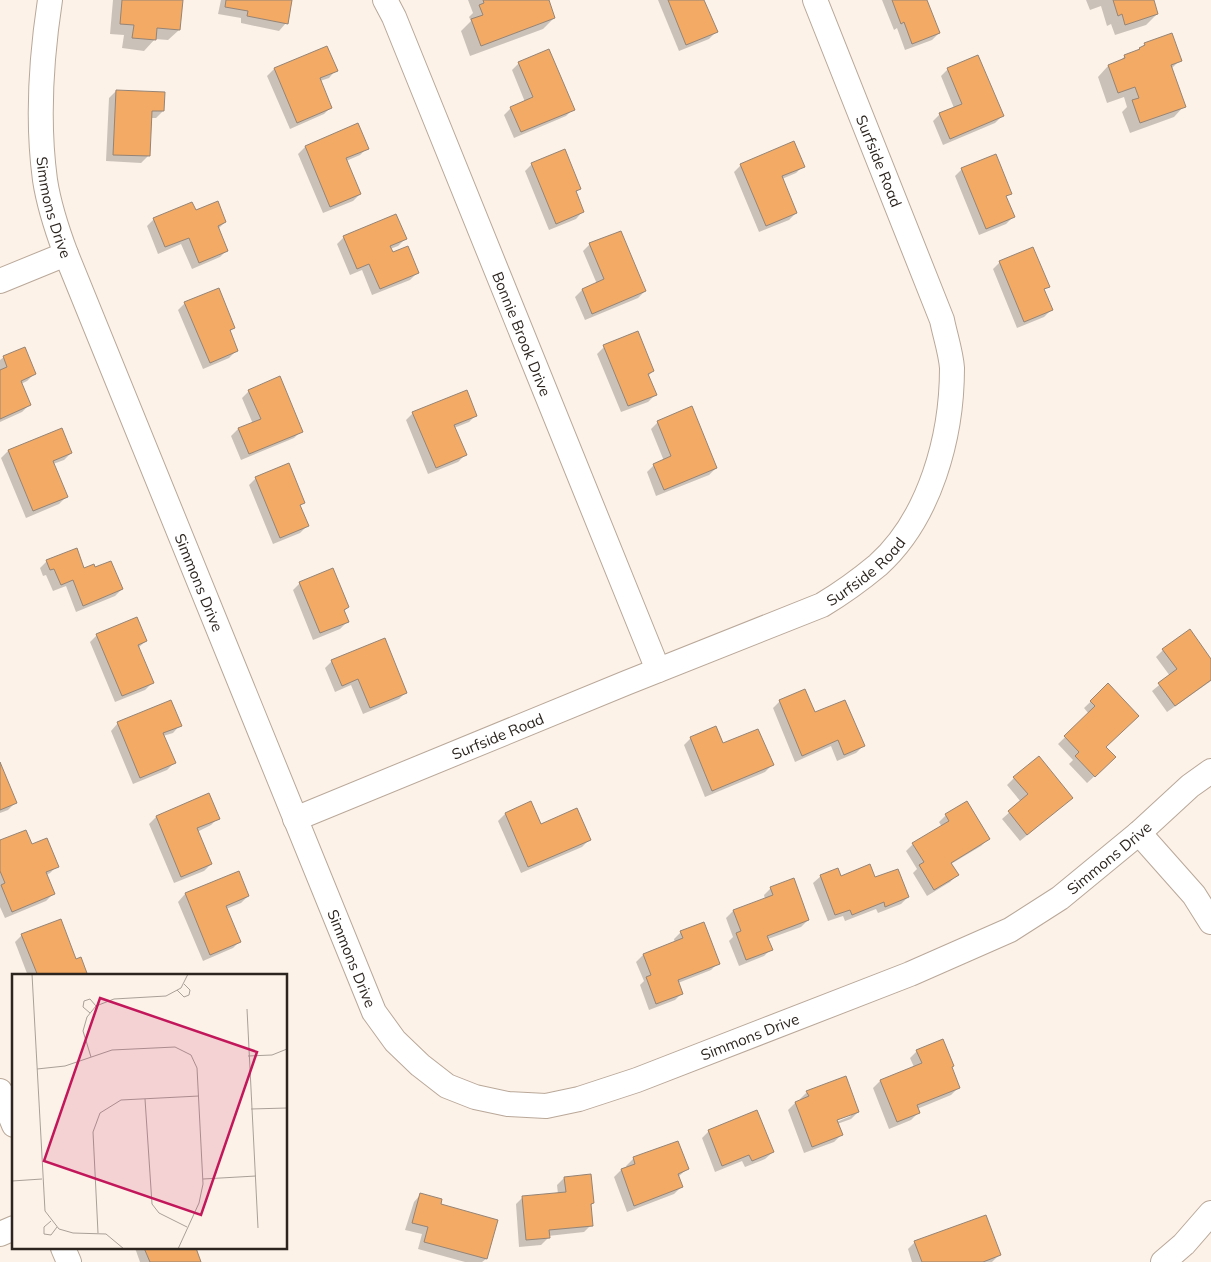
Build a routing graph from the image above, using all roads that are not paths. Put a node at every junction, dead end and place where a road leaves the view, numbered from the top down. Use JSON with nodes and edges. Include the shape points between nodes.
{"nodes":[{"id":1,"x":50,"y":0,"type":"edge"},
{"id":2,"x":385,"y":0,"type":"edge"},
{"id":3,"x":815,"y":0,"type":"edge"},
{"id":4,"x":66,"y":254,"type":"junction"},
{"id":5,"x":0,"y":281,"type":"edge"},
{"id":6,"x":658,"y":670,"type":"junction"},
{"id":7,"x":1211,"y":771,"type":"edge"},
{"id":8,"x":295,"y":819,"type":"junction"},
{"id":9,"x":1139,"y":833,"type":"junction"},
{"id":10,"x":1211,"y":922,"type":"edge"},
{"id":11,"x":0,"y":1091,"type":"edge"},
{"id":12,"x":12,"y":1120,"type":"edge"},
{"id":13,"x":1211,"y":1213,"type":"edge"},
{"id":14,"x":12,"y":1229,"type":"edge"},
{"id":15,"x":0,"y":1234,"type":"edge"},
{"id":16,"x":64,"y":1250,"type":"edge"},
{"id":17,"x":69,"y":1262,"type":"edge"},
{"id":18,"x":1163,"y":1262,"type":"edge"}],
"edges":[{"from":1,"to":4,"type":"street","name":"Simmons Drive","via":[[42,79],[42,140],[45,181]]},
{"from":2,"to":6,"type":"street","name":"Bonnie Brook Drive"},
{"from":3,"to":6,"type":"street","name":"Surfside Road","via":[[942,320],[952,367],[947,423],[938,467],[903,536],[879,564],[851,587],[822,605]]},
{"from":4,"to":5,"type":"street"},
{"from":4,"to":8,"type":"street","name":"Simmons Drive"},
{"from":6,"to":8,"type":"street","name":"Surfside Road"},
{"from":7,"to":9,"type":"street","name":"Simmons Drive"},
{"from":8,"to":9,"type":"street","name":"Simmons Drive","via":[[374,1012],[395,1041],[446,1086],[508,1104],[546,1106],[637,1080],[910,974],[1010,930],[1060,898]]},
{"from":9,"to":10,"type":"street","via":[[1194,895]]},
{"from":11,"to":12,"type":"street"},
{"from":13,"to":18,"type":"street"},
{"from":14,"to":15,"type":"street"},
{"from":16,"to":17,"type":"street"}]}
